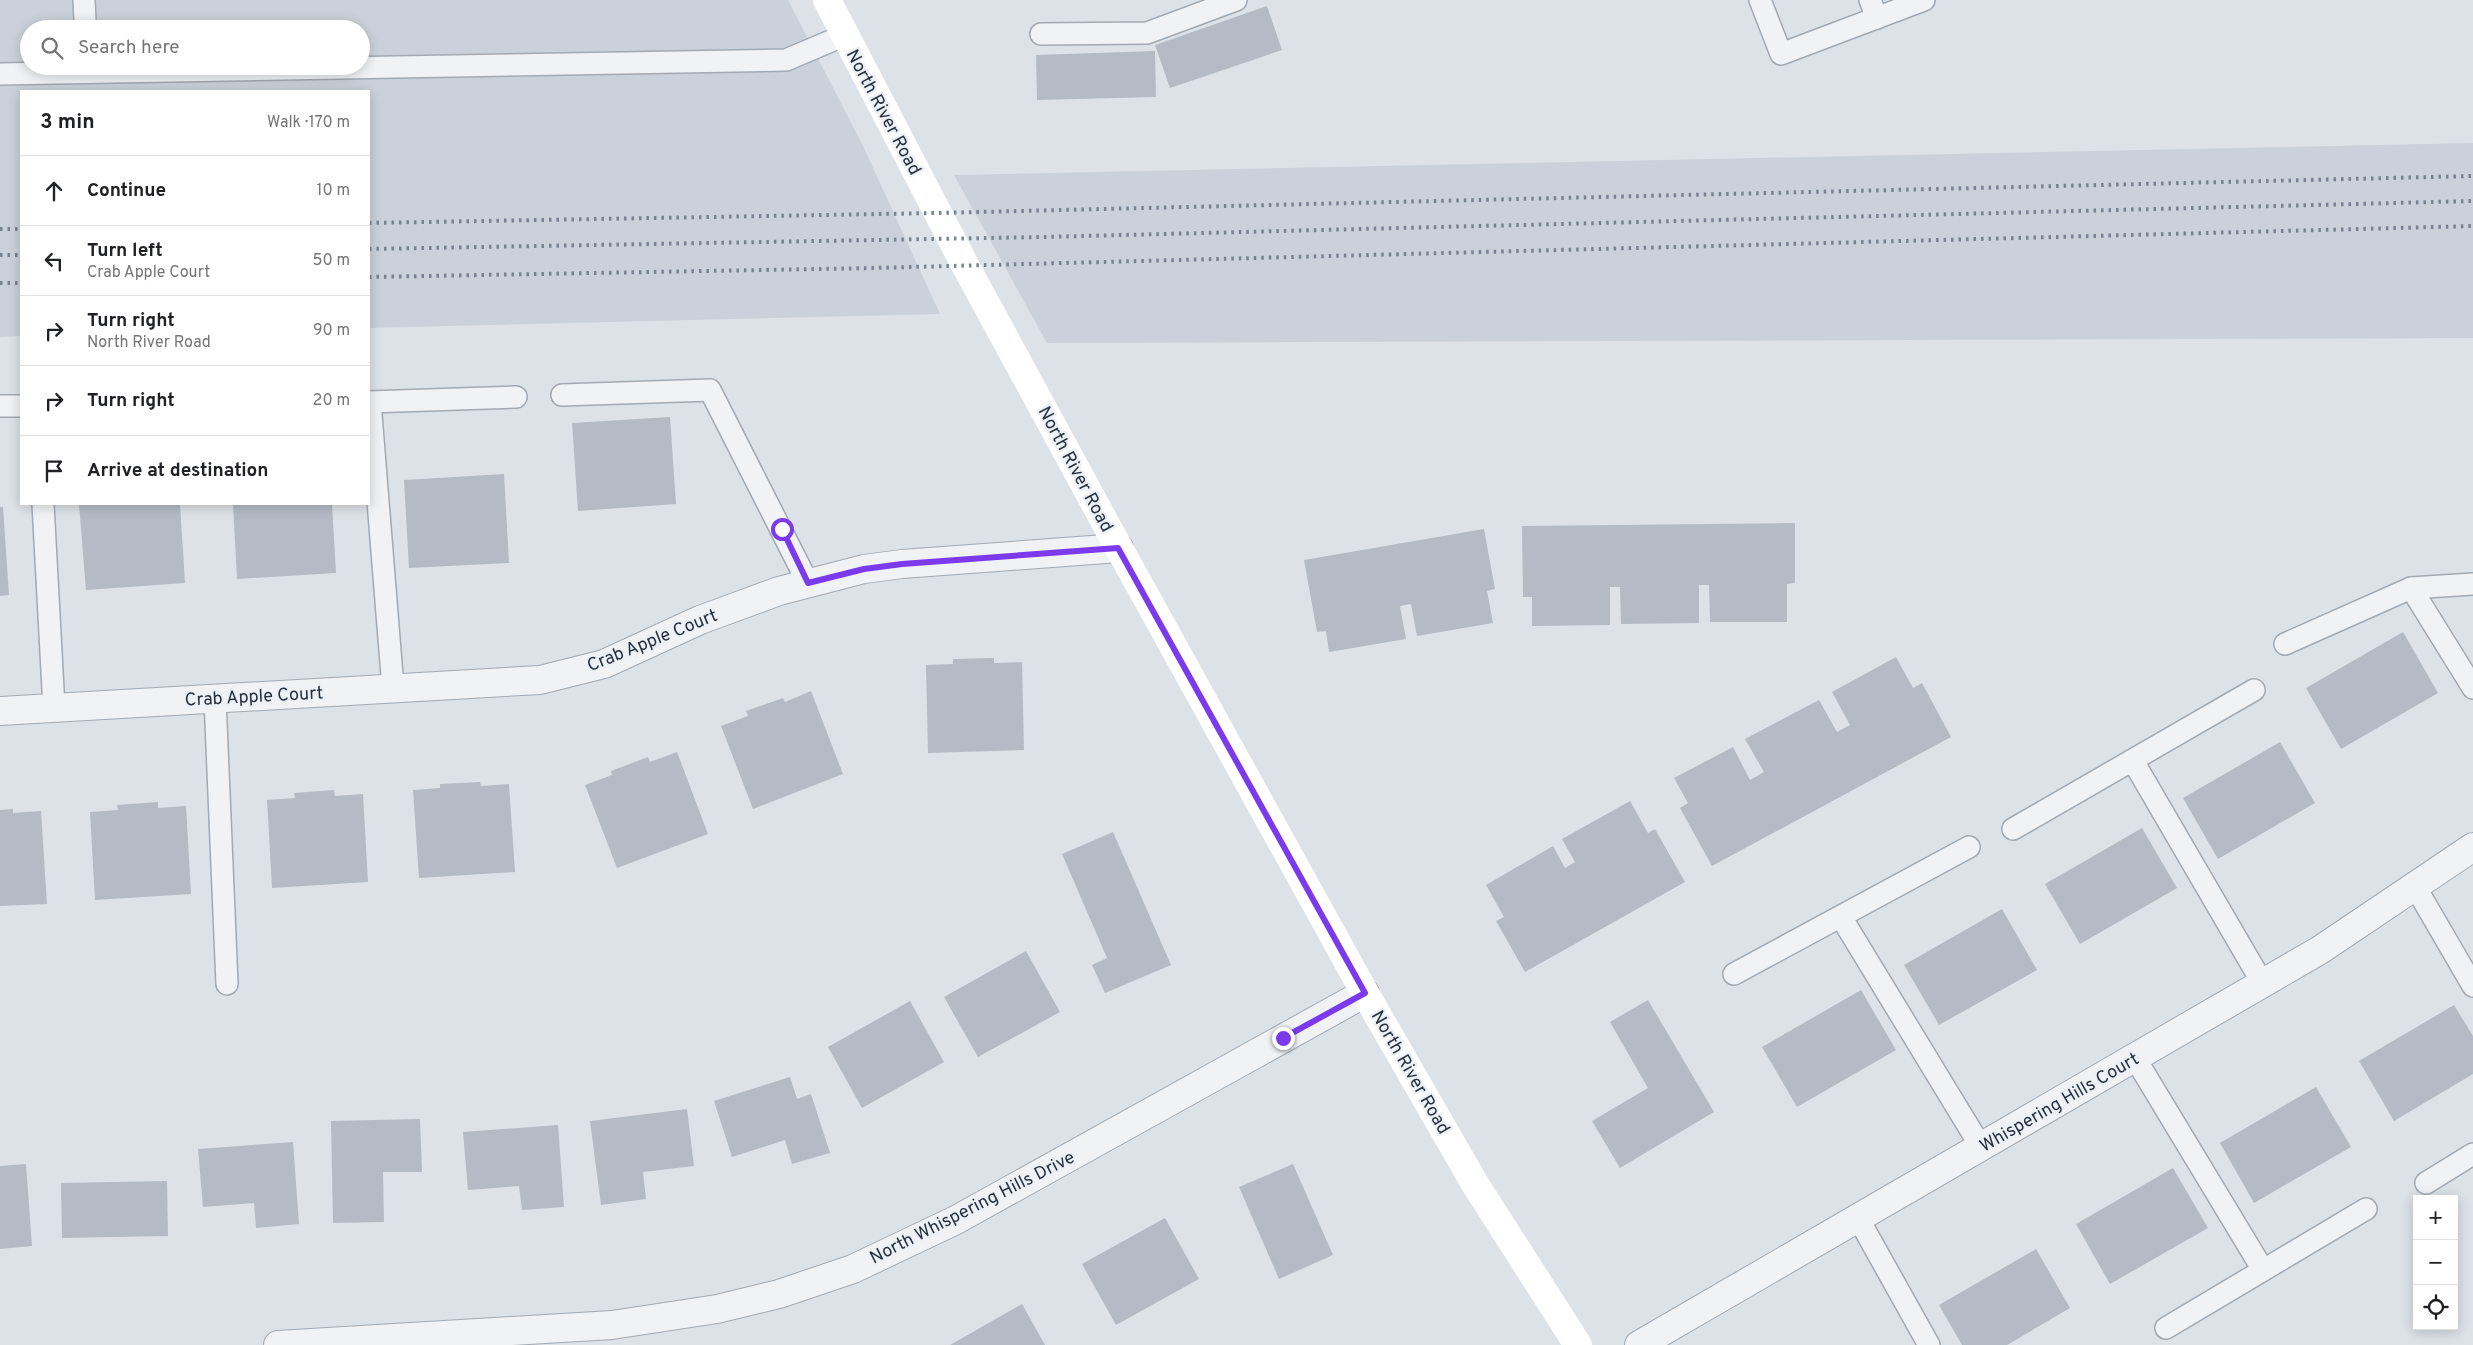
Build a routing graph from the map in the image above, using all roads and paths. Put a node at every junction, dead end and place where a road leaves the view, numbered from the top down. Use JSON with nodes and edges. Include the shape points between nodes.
{"nodes":[{"id":1,"x":827,"y":0,"type":"edge"},
{"id":2,"x":1236,"y":0,"type":"edge"},
{"id":3,"x":1760,"y":0,"type":"edge"},
{"id":4,"x":1924,"y":0,"type":"edge"},
{"id":5,"x":1873,"y":9,"type":"edge"},
{"id":6,"x":1041,"y":34,"type":"dead end"},
{"id":7,"x":845,"y":35,"type":"junction"},
{"id":8,"x":370,"y":67,"type":"edge"},
{"id":9,"x":0,"y":74,"type":"edge"},
{"id":10,"x":20,"y":74,"type":"edge"},
{"id":11,"x":562,"y":395,"type":"dead end"},
{"id":12,"x":516,"y":397,"type":"dead end"},
{"id":13,"x":370,"y":402,"type":"edge"},
{"id":14,"x":0,"y":406,"type":"edge"},
{"id":15,"x":20,"y":406,"type":"edge"},
{"id":16,"x":43,"y":505,"type":"edge"},
{"id":17,"x":1118,"y":548,"type":"junction"},
{"id":18,"x":808,"y":583,"type":"junction"},
{"id":19,"x":2473,"y":584,"type":"edge"},
{"id":20,"x":2411,"y":588,"type":"junction"},
{"id":21,"x":2285,"y":644,"type":"dead end"},
{"id":22,"x":393,"y":688,"type":"junction"},
{"id":23,"x":2473,"y":688,"type":"edge"},
{"id":24,"x":2254,"y":690,"type":"dead end"},
{"id":25,"x":215,"y":699,"type":"junction"},
{"id":26,"x":54,"y":708,"type":"junction"},
{"id":27,"x":0,"y":711,"type":"edge"},
{"id":28,"x":2133,"y":760,"type":"junction"},
{"id":29,"x":2012,"y":830,"type":"dead end"},
{"id":30,"x":1969,"y":847,"type":"dead end"},
{"id":31,"x":2473,"y":847,"type":"edge"},
{"id":32,"x":2416,"y":888,"type":"junction"},
{"id":33,"x":1841,"y":916,"type":"junction"},
{"id":34,"x":1734,"y":974,"type":"dead end"},
{"id":35,"x":227,"y":984,"type":"dead end"},
{"id":36,"x":2263,"y":984,"type":"junction"},
{"id":37,"x":2473,"y":986,"type":"edge"},
{"id":38,"x":1365,"y":993,"type":"junction"},
{"id":39,"x":2134,"y":1058,"type":"junction"},
{"id":40,"x":1981,"y":1147,"type":"junction"},
{"id":41,"x":2473,"y":1154,"type":"edge"},
{"id":42,"x":2426,"y":1183,"type":"dead end"},
{"id":43,"x":2366,"y":1209,"type":"dead end"},
{"id":44,"x":1858,"y":1218,"type":"junction"},
{"id":45,"x":2263,"y":1270,"type":"junction"},
{"id":46,"x":2166,"y":1328,"type":"dead end"},
{"id":47,"x":553,"y":1337,"type":"edge"},
{"id":48,"x":278,"y":1345,"type":"edge"},
{"id":49,"x":1578,"y":1345,"type":"edge"},
{"id":50,"x":1638,"y":1345,"type":"edge"},
{"id":51,"x":1930,"y":1345,"type":"edge"}],
"edges":[{"from":1,"to":7,"type":"street","name":"North River Road"},
{"from":2,"to":6,"type":"lane","via":[[1147,34]]},
{"from":3,"to":5,"type":"lane","via":[[1781,54]]},
{"from":4,"to":5,"type":"lane"},
{"from":7,"to":8,"type":"lane","via":[[786,60]]},
{"from":7,"to":17,"type":"street","name":"North River Road"},
{"from":9,"to":10,"type":"lane"},
{"from":11,"to":18,"type":"lane","via":[[710,390]]},
{"from":12,"to":13,"type":"lane"},
{"from":13,"to":22,"type":"lane"},
{"from":14,"to":15,"type":"lane"},
{"from":16,"to":26,"type":"lane"},
{"from":17,"to":18,"type":"street","name":"Crab Apple Court","via":[[902,564],[864,569]]},
{"from":17,"to":38,"type":"street","name":"North River Road"},
{"from":18,"to":22,"type":"street","name":"Crab Apple Court","via":[[700,620],[595,666],[540,680]]},
{"from":19,"to":20,"type":"lane"},
{"from":20,"to":21,"type":"lane"},
{"from":20,"to":23,"type":"lane"},
{"from":22,"to":25,"type":"street","name":"Crab Apple Court"},
{"from":24,"to":28,"type":"lane"},
{"from":25,"to":26,"type":"street","name":"Crab Apple Court"},
{"from":25,"to":35,"type":"lane"},
{"from":26,"to":27,"type":"street","name":"Crab Apple Court"},
{"from":28,"to":29,"type":"lane"},
{"from":28,"to":36,"type":"lane"},
{"from":30,"to":33,"type":"lane"},
{"from":31,"to":32,"type":"street","name":"Whispering Hills Court"},
{"from":32,"to":36,"type":"street","name":"Whispering Hills Court"},
{"from":32,"to":37,"type":"lane"},
{"from":33,"to":34,"type":"lane"},
{"from":33,"to":40,"type":"lane"},
{"from":36,"to":39,"type":"street","name":"Whispering Hills Court"},
{"from":38,"to":47,"type":"street","name":"North Whispering Hills Drive","via":[[956,1220],[853,1269],[779,1294],[717,1309]]},
{"from":38,"to":49,"type":"street","name":"North River Road","via":[[1475,1184]]},
{"from":39,"to":40,"type":"street","name":"Whispering Hills Court"},
{"from":39,"to":45,"type":"lane"},
{"from":40,"to":44,"type":"street","name":"Whispering Hills Court"},
{"from":41,"to":42,"type":"lane"},
{"from":43,"to":45,"type":"lane"},
{"from":44,"to":50,"type":"street","name":"Whispering Hills Court"},
{"from":44,"to":51,"type":"lane"},
{"from":45,"to":46,"type":"lane"},
{"from":47,"to":48,"type":"street","name":"North Whispering Hills Drive"}]}
